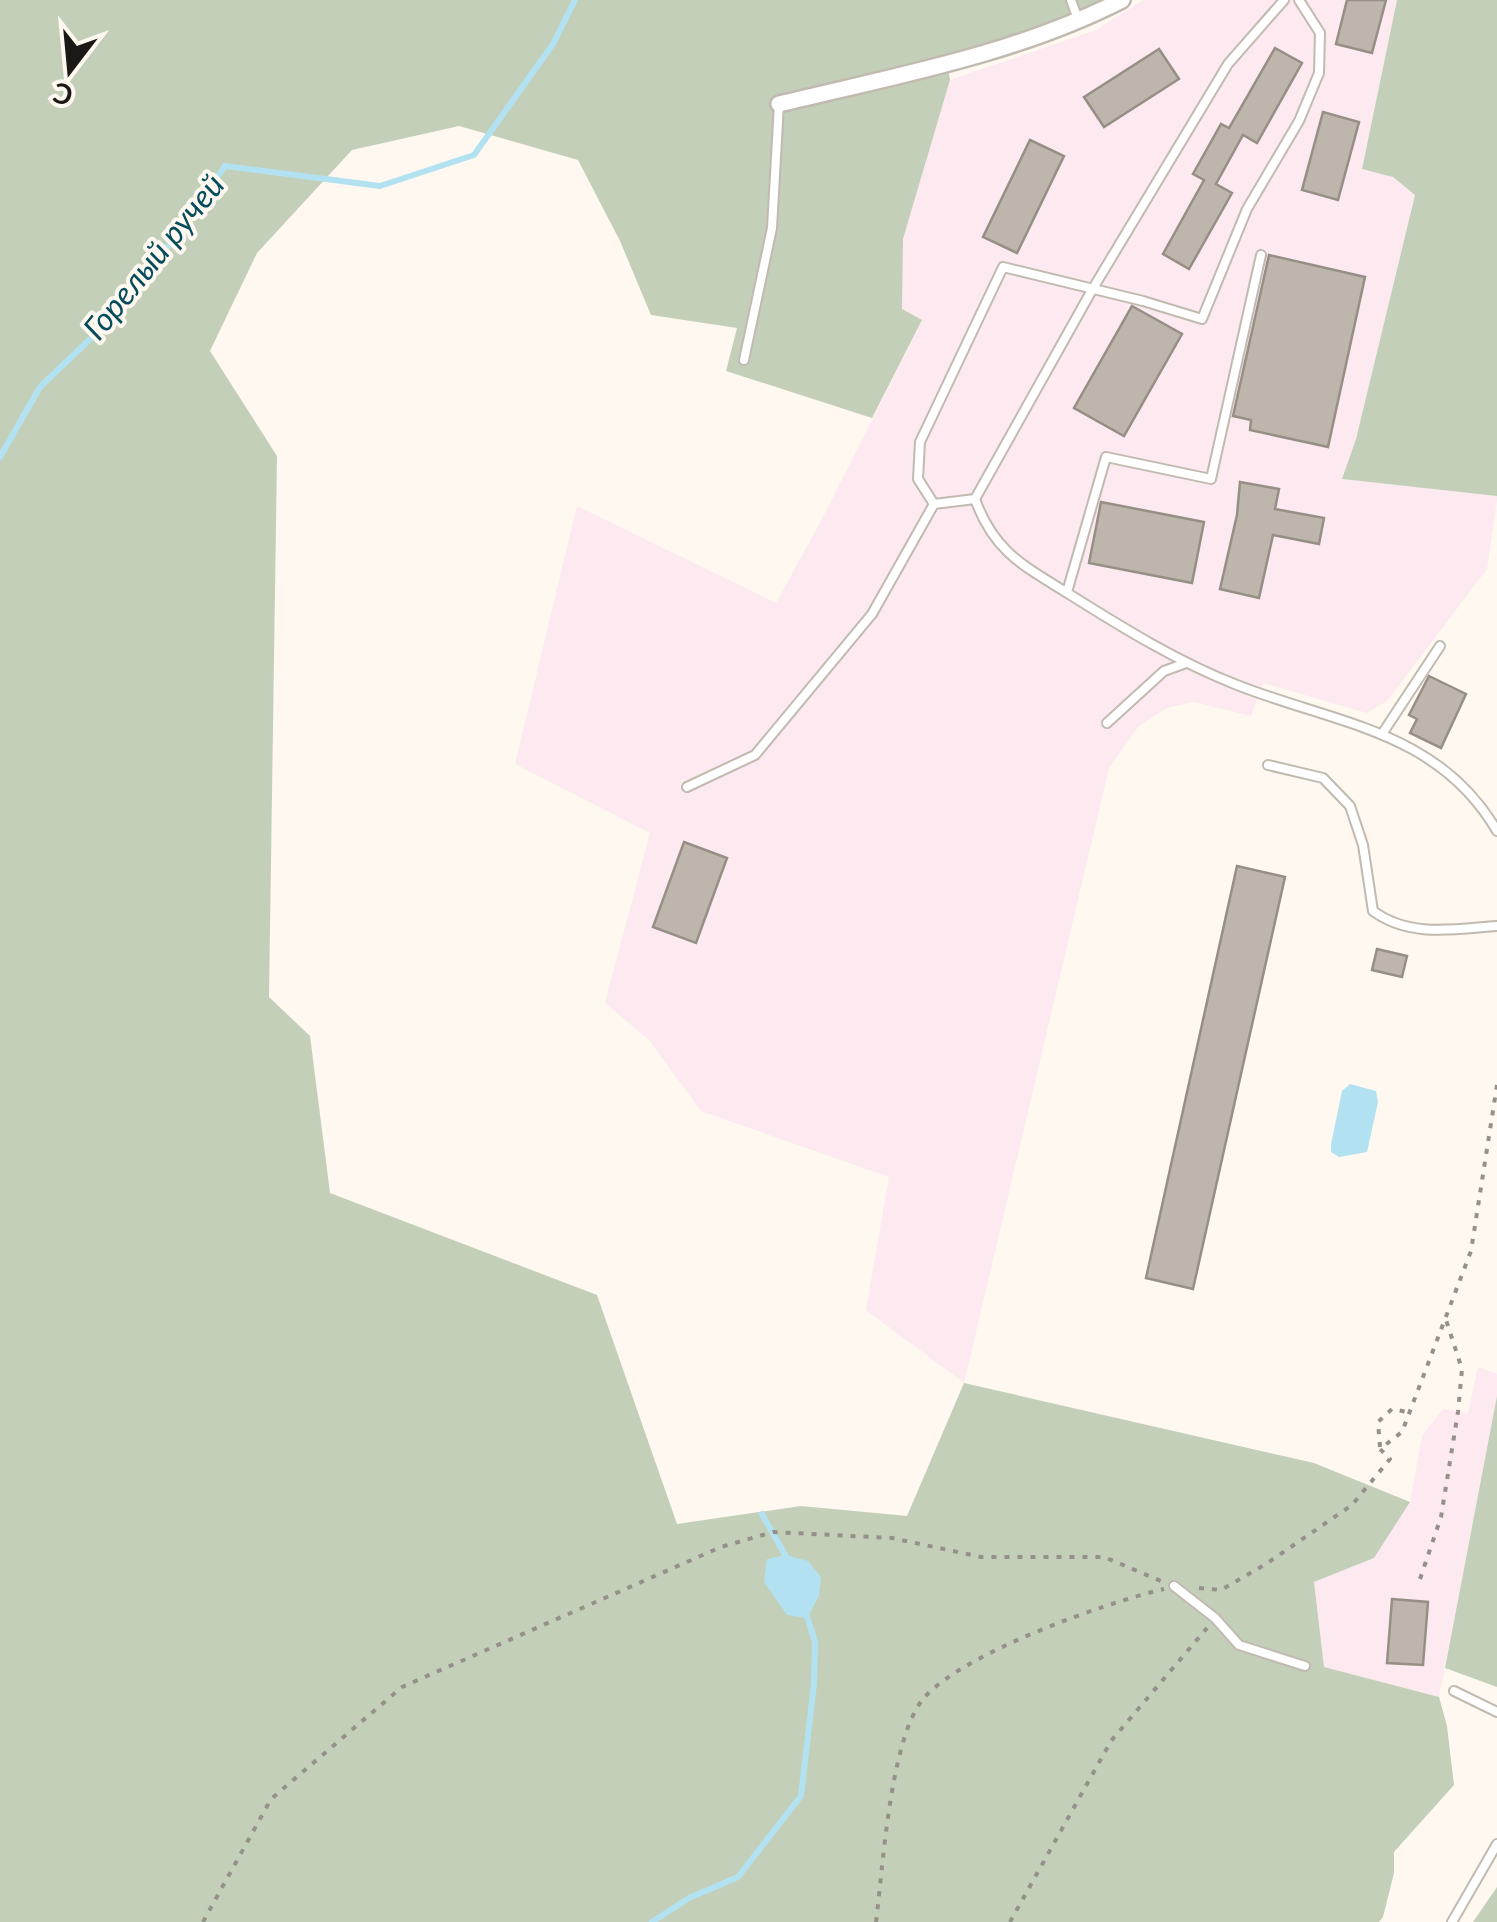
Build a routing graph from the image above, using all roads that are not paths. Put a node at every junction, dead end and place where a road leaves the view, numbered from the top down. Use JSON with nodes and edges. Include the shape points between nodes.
{"nodes":[{"id":1,"x":1070,"y":0,"type":"edge"},
{"id":2,"x":1122,"y":0,"type":"edge"},
{"id":3,"x":1284,"y":0,"type":"edge"},
{"id":4,"x":1300,"y":0,"type":"edge"},
{"id":5,"x":1080,"y":22,"type":"junction"},
{"id":6,"x":780,"y":104,"type":"joint"},
{"id":7,"x":1261,"y":255,"type":"dead end"},
{"id":8,"x":1092,"y":290,"type":"junction"},
{"id":9,"x":744,"y":360,"type":"dead end"},
{"id":10,"x":975,"y":498,"type":"junction"},
{"id":11,"x":934,"y":504,"type":"junction"},
{"id":12,"x":1067,"y":592,"type":"junction"},
{"id":13,"x":1440,"y":646,"type":"dead end"},
{"id":14,"x":1186,"y":663,"type":"junction"},
{"id":15,"x":1107,"y":722,"type":"dead end"},
{"id":16,"x":1382,"y":734,"type":"junction"},
{"id":17,"x":1268,"y":765,"type":"dead end"},
{"id":18,"x":687,"y":787,"type":"dead end"},
{"id":19,"x":1497,"y":832,"type":"edge"},
{"id":20,"x":1497,"y":926,"type":"edge"},
{"id":21,"x":1174,"y":1586,"type":"road end"},
{"id":22,"x":1305,"y":1666,"type":"dead end"},
{"id":23,"x":1454,"y":1692,"type":"dead end"},
{"id":24,"x":1497,"y":1712,"type":"edge"},
{"id":25,"x":1497,"y":1844,"type":"edge"},
{"id":26,"x":1452,"y":1922,"type":"edge"}],
"edges":[{"from":1,"to":5,"type":"lane"},
{"from":2,"to":5,"type":"street"},
{"from":3,"to":8,"type":"lane","via":[[1228,64]]},
{"from":4,"to":8,"type":"lane","via":[[1320,33],[1320,74],[1246,209],[1202,319]]},
{"from":5,"to":6,"type":"street","via":[[957,61]]},
{"from":6,"to":9,"type":"lane","via":[[772,228]]},
{"from":7,"to":12,"type":"lane","via":[[1211,479],[1106,457]]},
{"from":8,"to":10,"type":"lane"},
{"from":8,"to":11,"type":"lane","via":[[1003,267],[920,442],[918,478]]},
{"from":10,"to":11,"type":"lane"},
{"from":10,"to":12,"type":"lane","via":[[1011,558]]},
{"from":11,"to":18,"type":"lane","via":[[872,614],[755,756]]},
{"from":12,"to":14,"type":"lane"},
{"from":13,"to":16,"type":"lane"},
{"from":14,"to":15,"type":"lane","via":[[1164,671]]},
{"from":14,"to":16,"type":"lane"},
{"from":16,"to":19,"type":"lane","via":[[1439,764],[1475,798]]},
{"from":17,"to":20,"type":"lane","via":[[1323,778],[1350,806],[1373,912],[1428,931]]},
{"from":21,"to":22,"type":"lane","via":[[1239,1645]]},
{"from":23,"to":24,"type":"lane"},
{"from":25,"to":26,"type":"lane"}]}
